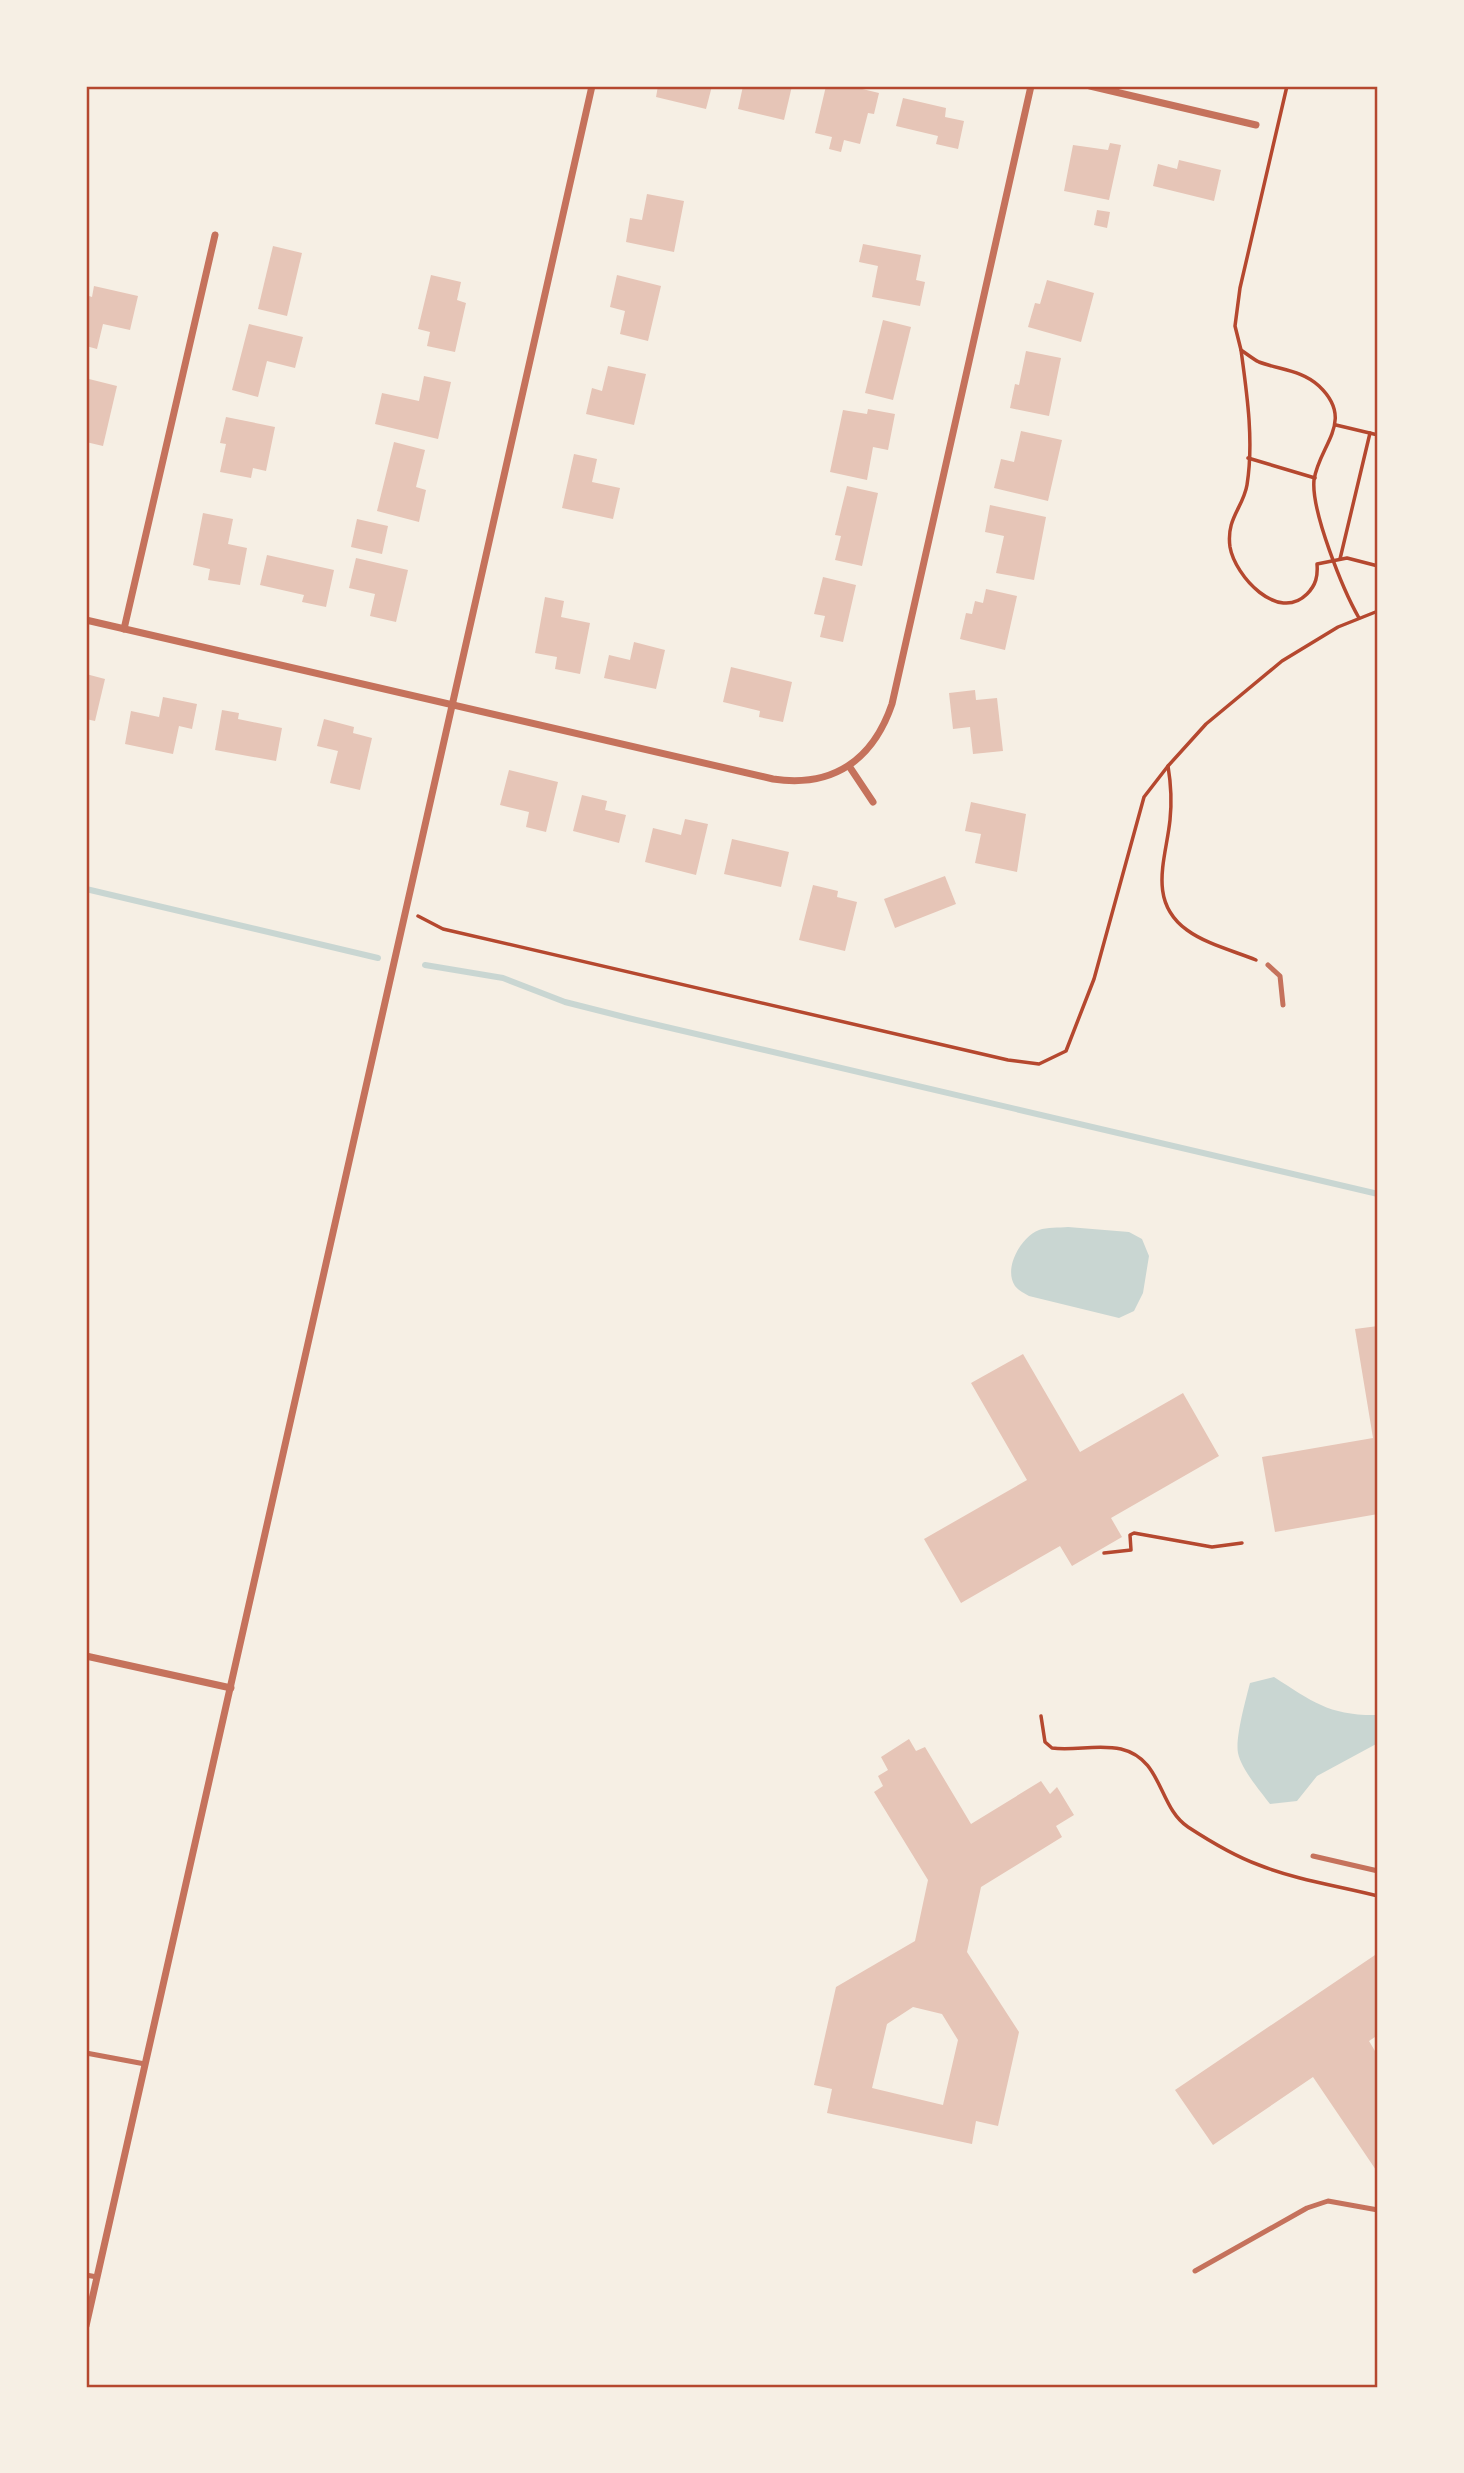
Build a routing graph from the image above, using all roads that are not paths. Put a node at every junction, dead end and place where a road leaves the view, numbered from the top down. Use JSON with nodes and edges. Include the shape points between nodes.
{"nodes":[{"id":1,"x":592,"y":86,"type":"edge"},
{"id":2,"x":1031,"y":86,"type":"edge"},
{"id":3,"x":1090,"y":86,"type":"edge"},
{"id":4,"x":1256,"y":125,"type":"dead end"},
{"id":5,"x":215,"y":235,"type":"dead end"},
{"id":6,"x":86,"y":620,"type":"edge"},
{"id":7,"x":124,"y":629,"type":"junction"},
{"id":8,"x":452,"y":705,"type":"junction"},
{"id":9,"x":849,"y":765,"type":"junction"},
{"id":10,"x":873,"y":802,"type":"dead end"},
{"id":11,"x":1268,"y":965,"type":"road end"},
{"id":12,"x":1283,"y":1005,"type":"dead end"},
{"id":13,"x":86,"y":1656,"type":"edge"},
{"id":14,"x":231,"y":1688,"type":"junction"},
{"id":15,"x":1313,"y":1856,"type":"dead end"},
{"id":16,"x":1378,"y":1871,"type":"edge"},
{"id":17,"x":86,"y":2053,"type":"edge"},
{"id":18,"x":145,"y":2064,"type":"junction"},
{"id":19,"x":1378,"y":2210,"type":"edge"},
{"id":20,"x":1195,"y":2271,"type":"dead end"},
{"id":21,"x":86,"y":2275,"type":"edge"},
{"id":22,"x":97,"y":2277,"type":"junction"},
{"id":23,"x":86,"y":2326,"type":"edge"}],
"edges":[{"from":1,"to":8,"type":"street"},
{"from":2,"to":9,"type":"street","via":[[892,704],[885,726],[870,748]]},
{"from":3,"to":4,"type":"street"},
{"from":5,"to":7,"type":"street"},
{"from":6,"to":7,"type":"street"},
{"from":7,"to":8,"type":"street"},
{"from":8,"to":9,"type":"street","via":[[782,780],[817,779]]},
{"from":8,"to":14,"type":"street"},
{"from":9,"to":10,"type":"street"},
{"from":11,"to":12,"type":"lane","via":[[1280,976]]},
{"from":13,"to":14,"type":"street"},
{"from":14,"to":18,"type":"street"},
{"from":15,"to":16,"type":"lane"},
{"from":17,"to":18,"type":"lane"},
{"from":18,"to":22,"type":"street"},
{"from":19,"to":20,"type":"lane","via":[[1328,2201],[1307,2208]]},
{"from":21,"to":22,"type":"lane"},
{"from":22,"to":23,"type":"street"}]}
